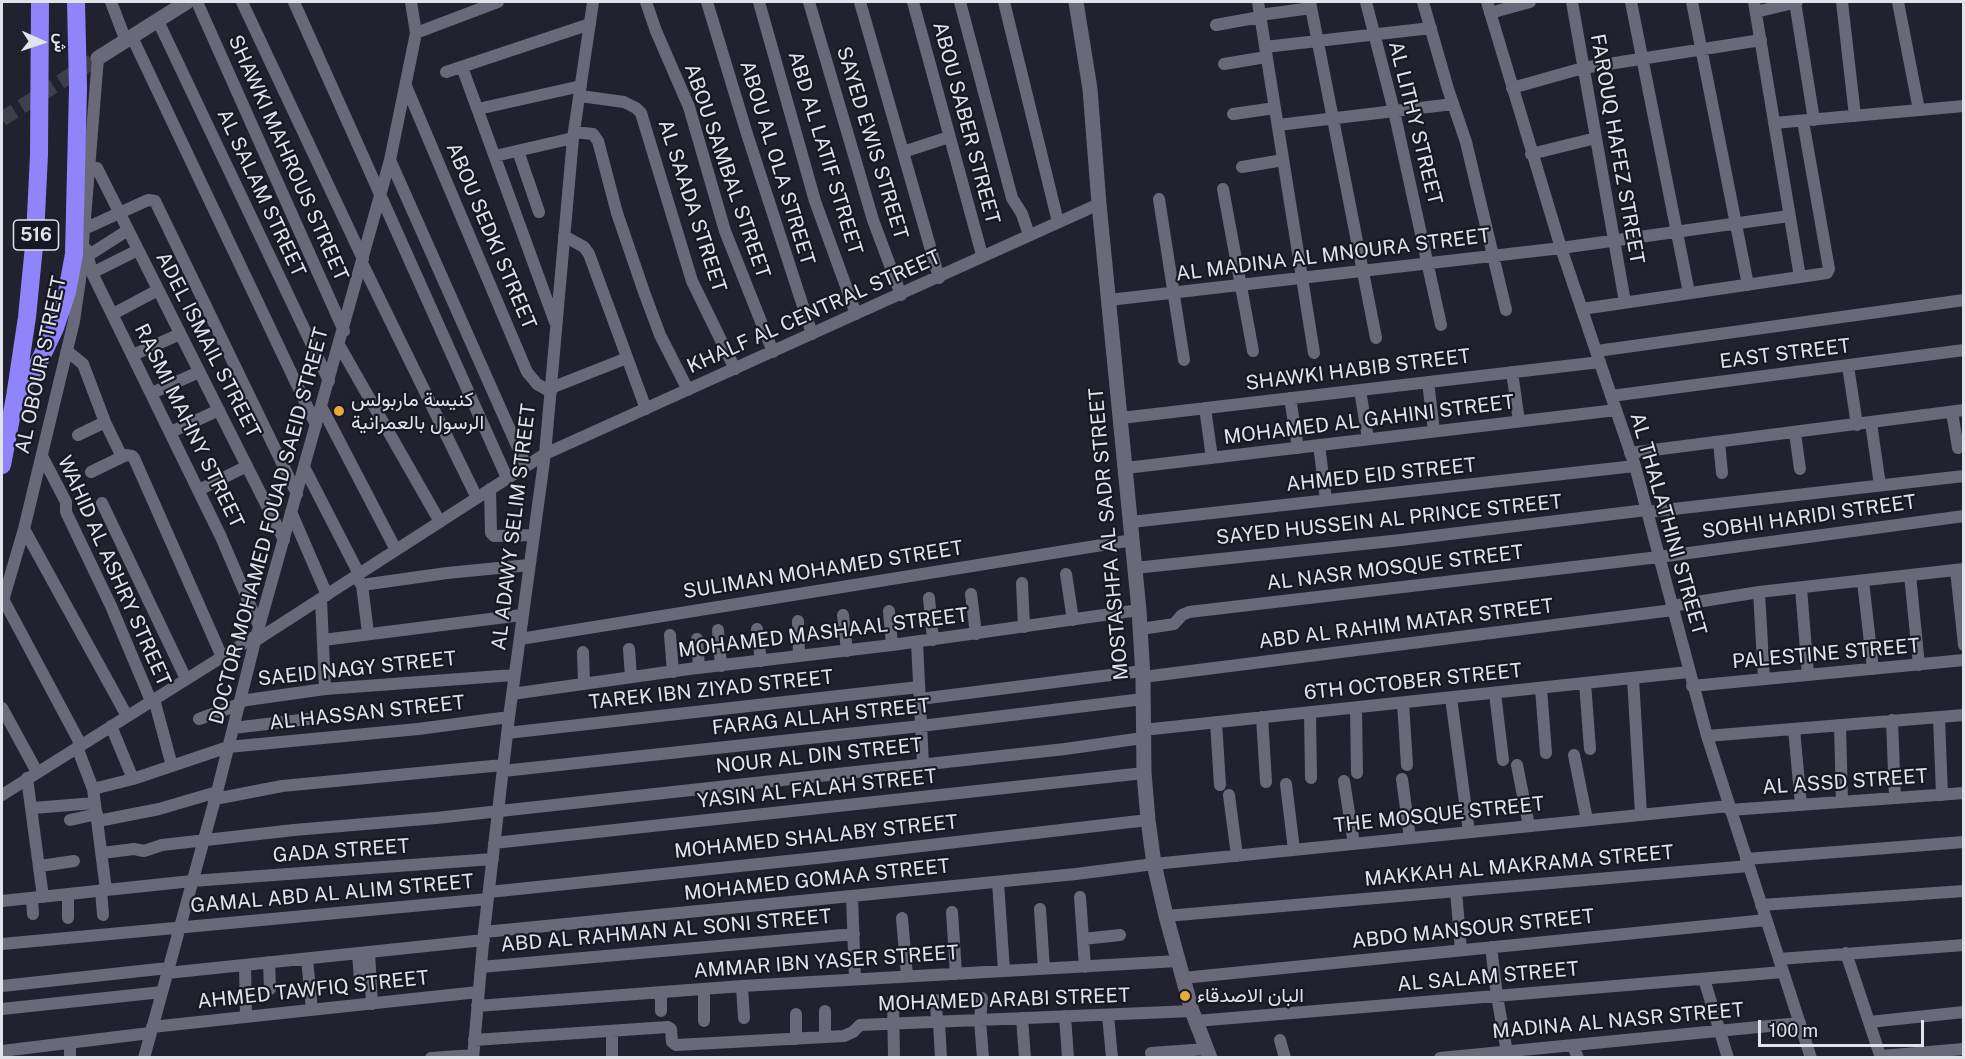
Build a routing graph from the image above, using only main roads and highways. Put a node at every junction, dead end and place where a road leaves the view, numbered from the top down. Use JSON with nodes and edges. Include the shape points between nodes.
{"nodes":[{"id":1,"x":40,"y":2,"type":"edge"},
{"id":2,"x":76,"y":2,"type":"edge"},
{"id":3,"x":15,"y":397,"type":"junction"},
{"id":4,"x":2,"y":465,"type":"edge"}],
"edges":[{"from":1,"to":3,"type":"highway","number":"516","via":[[36,236]]},
{"from":2,"to":3,"type":"highway","via":[[78,152],[71,273],[51,337]]},
{"from":3,"to":4,"type":"highway","number":"516"}]}
